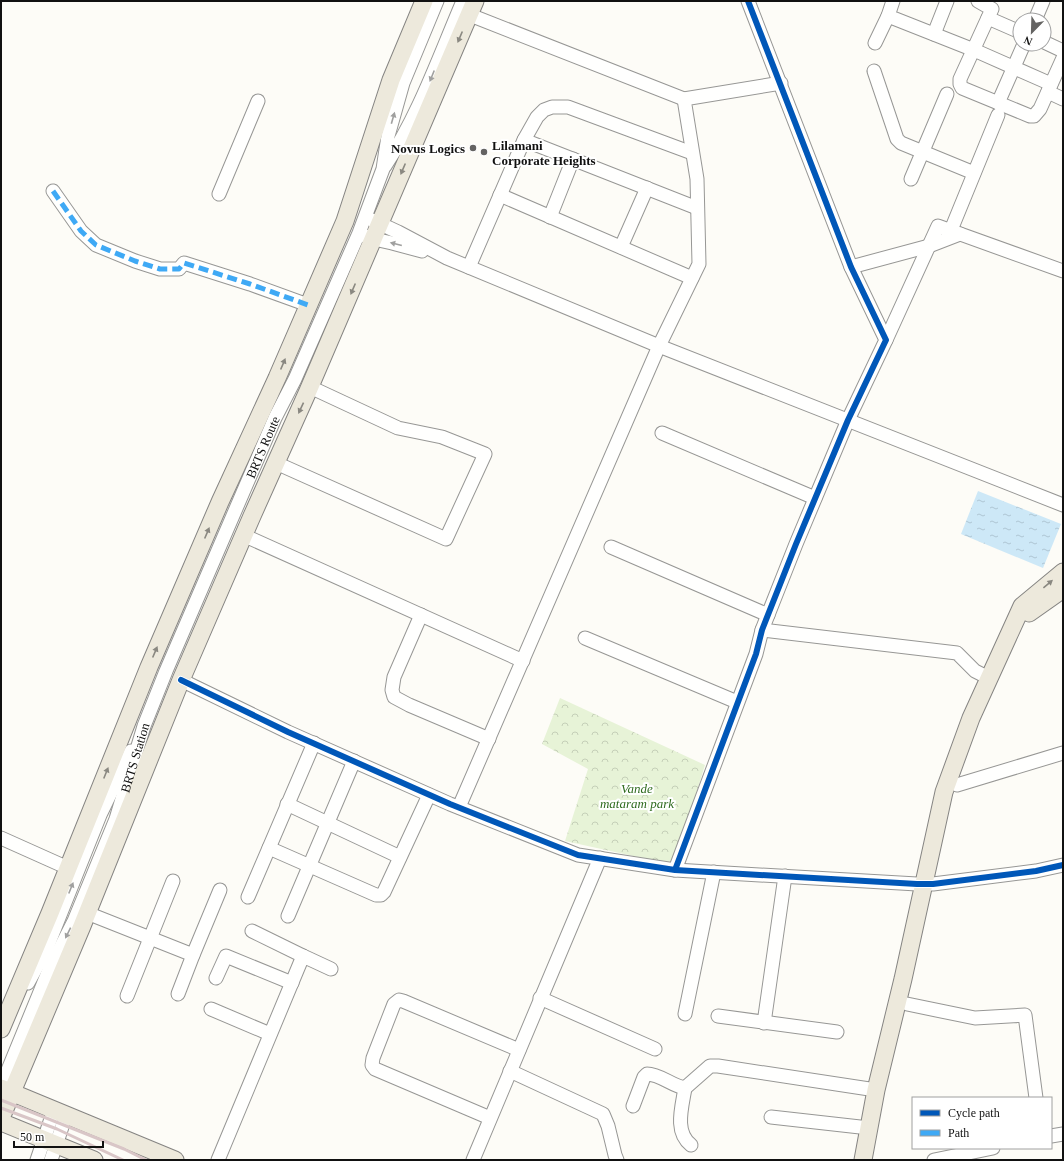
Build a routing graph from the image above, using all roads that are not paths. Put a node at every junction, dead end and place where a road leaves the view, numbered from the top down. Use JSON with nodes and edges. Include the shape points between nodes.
{"nodes":[{"id":1,"x":424,"y":1,"type":"edge"},
{"id":2,"x":437,"y":1,"type":"edge"},
{"id":3,"x":748,"y":1,"type":"edge"},
{"id":4,"x":893,"y":1,"type":"edge"},
{"id":5,"x":947,"y":1,"type":"edge"},
{"id":6,"x":978,"y":1,"type":"edge"},
{"id":7,"x":1043,"y":1,"type":"edge"},
{"id":8,"x":469,"y":6,"type":"edge"},
{"id":9,"x":1038,"y":12,"type":"edge"},
{"id":10,"x":888,"y":16,"type":"junction"},
{"id":11,"x":988,"y":18,"type":"junction"},
{"id":12,"x":1012,"y":28,"type":"edge"},
{"id":13,"x":934,"y":34,"type":"junction"},
{"id":14,"x":875,"y":43,"type":"dead end"},
{"id":15,"x":1052,"y":46,"type":"edge"},
{"id":16,"x":974,"y":50,"type":"junction"},
{"id":17,"x":1063,"y":51,"type":"edge"},
{"id":18,"x":1021,"y":52,"type":"edge"},
{"id":19,"x":1063,"y":58,"type":"edge"},
{"id":20,"x":1014,"y":68,"type":"junction"},
{"id":21,"x":874,"y":71,"type":"dead end"},
{"id":22,"x":781,"y":83,"type":"junction"},
{"id":23,"x":1050,"y":88,"type":"junction"},
{"id":24,"x":947,"y":94,"type":"dead end"},
{"id":25,"x":684,"y":99,"type":"junction"},
{"id":26,"x":1063,"y":99,"type":"edge"},
{"id":27,"x":258,"y":101,"type":"dead end"},
{"id":28,"x":998,"y":109,"type":"junction"},
{"id":29,"x":524,"y":140,"type":"junction"},
{"id":30,"x":923,"y":151,"type":"junction"},
{"id":31,"x":692,"y":153,"type":"junction"},
{"id":32,"x":573,"y":159,"type":"junction"},
{"id":33,"x":383,"y":170,"type":"junction"},
{"id":34,"x":974,"y":173,"type":"junction"},
{"id":35,"x":911,"y":179,"type":"dead end"},
{"id":36,"x":647,"y":188,"type":"junction"},
{"id":37,"x":53,"y":191,"type":"dead end"},
{"id":38,"x":219,"y":194,"type":"dead end"},
{"id":39,"x":500,"y":195,"type":"junction"},
{"id":40,"x":697,"y":208,"type":"junction"},
{"id":41,"x":550,"y":217,"type":"junction"},
{"id":42,"x":345,"y":218,"type":"junction"},
{"id":43,"x":372,"y":220,"type":"junction"},
{"id":44,"x":955,"y":232,"type":"junction"},
{"id":45,"x":366,"y":236,"type":"junction"},
{"id":46,"x":929,"y":246,"type":"junction"},
{"id":47,"x":621,"y":247,"type":"junction"},
{"id":48,"x":447,"y":258,"type":"junction"},
{"id":49,"x":469,"y":267,"type":"junction"},
{"id":50,"x":851,"y":267,"type":"junction"},
{"id":51,"x":1063,"y":271,"type":"edge"},
{"id":52,"x":692,"y":278,"type":"junction"},
{"id":53,"x":308,"y":305,"type":"junction"},
{"id":54,"x":886,"y":340,"type":"junction"},
{"id":55,"x":659,"y":346,"type":"junction"},
{"id":56,"x":310,"y":387,"type":"junction"},
{"id":57,"x":848,"y":420,"type":"junction"},
{"id":58,"x":662,"y":433,"type":"dead end"},
{"id":59,"x":276,"y":463,"type":"junction"},
{"id":60,"x":815,"y":498,"type":"junction"},
{"id":61,"x":1063,"y":505,"type":"edge"},
{"id":62,"x":243,"y":535,"type":"junction"},
{"id":63,"x":611,"y":547,"type":"dead end"},
{"id":64,"x":1063,"y":572,"type":"edge"},
{"id":65,"x":1063,"y":589,"type":"edge"},
{"id":66,"x":420,"y":615,"type":"junction"},
{"id":67,"x":768,"y":615,"type":"junction"},
{"id":68,"x":762,"y":630,"type":"junction"},
{"id":69,"x":586,"y":638,"type":"dead end"},
{"id":70,"x":523,"y":661,"type":"junction"},
{"id":71,"x":989,"y":678,"type":"junction"},
{"id":72,"x":181,"y":680,"type":"junction"},
{"id":73,"x":737,"y":702,"type":"junction"},
{"id":74,"x":144,"y":726,"type":"junction"},
{"id":75,"x":489,"y":739,"type":"junction"},
{"id":76,"x":314,"y":743,"type":"junction"},
{"id":77,"x":1063,"y":753,"type":"edge"},
{"id":78,"x":354,"y":761,"type":"junction"},
{"id":79,"x":957,"y":785,"type":"junction"},
{"id":80,"x":429,"y":794,"type":"junction"},
{"id":81,"x":288,"y":804,"type":"junction"},
{"id":82,"x":459,"y":807,"type":"junction"},
{"id":83,"x":328,"y":823,"type":"junction"},
{"id":84,"x":1,"y":838,"type":"edge"},
{"id":85,"x":269,"y":848,"type":"junction"},
{"id":86,"x":400,"y":857,"type":"junction"},
{"id":87,"x":600,"y":858,"type":"junction"},
{"id":88,"x":1063,"y":865,"type":"edge"},
{"id":89,"x":310,"y":866,"type":"junction"},
{"id":90,"x":68,"y":868,"type":"junction"},
{"id":91,"x":674,"y":870,"type":"junction"},
{"id":92,"x":714,"y":872,"type":"junction"},
{"id":93,"x":785,"y":876,"type":"junction"},
{"id":94,"x":173,"y":881,"type":"dead end"},
{"id":95,"x":929,"y":884,"type":"junction"},
{"id":96,"x":220,"y":890,"type":"dead end"},
{"id":97,"x":248,"y":897,"type":"dead end"},
{"id":98,"x":87,"y":913,"type":"junction"},
{"id":99,"x":288,"y":916,"type":"dead end"},
{"id":100,"x":252,"y":932,"type":"dead end"},
{"id":101,"x":150,"y":938,"type":"junction"},
{"id":102,"x":46,"y":950,"type":"junction"},
{"id":103,"x":193,"y":955,"type":"junction"},
{"id":104,"x":303,"y":956,"type":"junction"},
{"id":105,"x":331,"y":969,"type":"dead end"},
{"id":106,"x":216,"y":978,"type":"dead end"},
{"id":107,"x":292,"y":984,"type":"junction"},
{"id":108,"x":178,"y":994,"type":"dead end"},
{"id":109,"x":127,"y":996,"type":"dead end"},
{"id":110,"x":540,"y":998,"type":"junction"},
{"id":111,"x":907,"y":1004,"type":"junction"},
{"id":112,"x":211,"y":1010,"type":"dead end"},
{"id":113,"x":685,"y":1014,"type":"dead end"},
{"id":114,"x":718,"y":1016,"type":"dead end"},
{"id":115,"x":764,"y":1023,"type":"junction"},
{"id":116,"x":1,"y":1029,"type":"edge"},
{"id":117,"x":1,"y":1032,"type":"edge"},
{"id":118,"x":837,"y":1032,"type":"dead end"},
{"id":119,"x":270,"y":1034,"type":"junction"},
{"id":120,"x":655,"y":1049,"type":"dead end"},
{"id":121,"x":519,"y":1050,"type":"junction"},
{"id":122,"x":1,"y":1066,"type":"edge"},
{"id":123,"x":510,"y":1071,"type":"junction"},
{"id":124,"x":685,"y":1088,"type":"junction"},
{"id":125,"x":5,"y":1089,"type":"edge"},
{"id":126,"x":876,"y":1090,"type":"junction"},
{"id":127,"x":1036,"y":1097,"type":"edge"},
{"id":128,"x":633,"y":1106,"type":"dead end"},
{"id":129,"x":60,"y":1112,"type":"junction"},
{"id":130,"x":771,"y":1117,"type":"dead end"},
{"id":131,"x":1,"y":1118,"type":"edge"},
{"id":132,"x":490,"y":1118,"type":"junction"},
{"id":133,"x":1,"y":1122,"type":"edge"},
{"id":134,"x":869,"y":1128,"type":"junction"},
{"id":135,"x":1063,"y":1134,"type":"edge"},
{"id":136,"x":1052,"y":1136,"type":"edge"},
{"id":137,"x":691,"y":1145,"type":"dead end"},
{"id":138,"x":50,"y":1148,"type":"edge"},
{"id":139,"x":988,"y":1149,"type":"edge"},
{"id":140,"x":37,"y":1160,"type":"edge"},
{"id":141,"x":94,"y":1160,"type":"edge"},
{"id":142,"x":175,"y":1160,"type":"edge"},
{"id":143,"x":218,"y":1160,"type":"edge"},
{"id":144,"x":473,"y":1160,"type":"edge"},
{"id":145,"x":618,"y":1160,"type":"edge"},
{"id":146,"x":862,"y":1160,"type":"edge"},
{"id":147,"x":872,"y":1160,"type":"edge"},
{"id":148,"x":934,"y":1160,"type":"edge"}],
"edges":[{"from":1,"to":42,"type":"main road","via":[[392,80]]},
{"from":33,"to":2,"type":"street","one_way":true,"via":[[388,136],[403,83]]},
{"from":3,"to":22,"type":"street"},
{"from":4,"to":10,"type":"street"},
{"from":5,"to":13,"type":"street"},
{"from":6,"to":11,"type":"street","via":[[992,8]]},
{"from":7,"to":9,"type":"street"},
{"from":8,"to":25,"type":"street"},
{"from":8,"to":33,"type":"street","one_way":true,"via":[[399,144]]},
{"from":8,"to":43,"type":"main road","one_way":true},
{"from":10,"to":13,"type":"street"},
{"from":10,"to":14,"type":"street"},
{"from":11,"to":12,"type":"street"},
{"from":11,"to":16,"type":"street"},
{"from":13,"to":16,"type":"street"},
{"from":15,"to":17,"type":"street"},
{"from":16,"to":20,"type":"street"},
{"from":16,"to":28,"type":"street","via":[[960,84],[962,88]]},
{"from":18,"to":20,"type":"street"},
{"from":19,"to":23,"type":"street"},
{"from":20,"to":23,"type":"street"},
{"from":20,"to":28,"type":"street"},
{"from":21,"to":30,"type":"street","via":[[897,139]]},
{"from":22,"to":25,"type":"street"},
{"from":22,"to":50,"type":"street"},
{"from":23,"to":26,"type":"street"},
{"from":23,"to":28,"type":"street","via":[[1034,116]]},
{"from":24,"to":30,"type":"street"},
{"from":25,"to":31,"type":"street"},
{"from":27,"to":38,"type":"street"},
{"from":28,"to":34,"type":"street"},
{"from":29,"to":31,"type":"street","via":[[544,110],[568,107]]},
{"from":29,"to":32,"type":"street"},
{"from":29,"to":39,"type":"street"},
{"from":30,"to":34,"type":"street"},
{"from":30,"to":35,"type":"street"},
{"from":31,"to":40,"type":"street","via":[[697,179]]},
{"from":32,"to":36,"type":"street"},
{"from":32,"to":41,"type":"street"},
{"from":33,"to":43,"type":"street"},
{"from":34,"to":44,"type":"street"},
{"from":36,"to":40,"type":"street"},
{"from":36,"to":47,"type":"street"},
{"from":37,"to":53,"type":"street","via":[[81,231],[96,245],[160,269],[179,269],[184,263]]},
{"from":39,"to":41,"type":"street"},
{"from":39,"to":49,"type":"street"},
{"from":40,"to":52,"type":"street","via":[[699,264]]},
{"from":41,"to":47,"type":"street"},
{"from":42,"to":43,"type":"street"},
{"from":42,"to":45,"type":"street"},
{"from":42,"to":53,"type":"main road"},
{"from":43,"to":45,"type":"main road"},
{"from":43,"to":48,"type":"street"},
{"from":44,"to":46,"type":"street"},
{"from":44,"to":51,"type":"street"},
{"from":48,"to":45,"type":"street","one_way":true},
{"from":45,"to":56,"type":"main road","one_way":true},
{"from":45,"to":74,"type":"street","name":"BRTS Route","via":[[275,418]]},
{"from":46,"to":50,"type":"street"},
{"from":46,"to":54,"type":"street"},
{"from":47,"to":52,"type":"street"},
{"from":48,"to":49,"type":"street"},
{"from":49,"to":55,"type":"street"},
{"from":50,"to":54,"type":"street"},
{"from":52,"to":55,"type":"street"},
{"from":90,"to":53,"type":"main road","one_way":true,"via":[[149,667]]},
{"from":54,"to":57,"type":"street"},
{"from":55,"to":57,"type":"street"},
{"from":55,"to":70,"type":"street"},
{"from":56,"to":59,"type":"main road","one_way":true},
{"from":56,"to":59,"type":"street","via":[[398,428],[442,437],[485,454],[446,539]]},
{"from":57,"to":60,"type":"street"},
{"from":57,"to":61,"type":"street"},
{"from":58,"to":60,"type":"street"},
{"from":59,"to":62,"type":"main road"},
{"from":60,"to":67,"type":"street"},
{"from":62,"to":66,"type":"street"},
{"from":62,"to":72,"type":"main road"},
{"from":63,"to":67,"type":"street"},
{"from":71,"to":64,"type":"main road","one_way":true,"via":[[1022,606]]},
{"from":65,"to":79,"type":"main road","via":[[1029,612],[980,722]]},
{"from":66,"to":70,"type":"street"},
{"from":66,"to":75,"type":"street","via":[[394,677],[394,697]]},
{"from":67,"to":68,"type":"street"},
{"from":68,"to":71,"type":"street","via":[[957,653],[975,671]]},
{"from":68,"to":73,"type":"street","via":[[756,654]]},
{"from":69,"to":73,"type":"street"},
{"from":70,"to":75,"type":"street"},
{"from":71,"to":95,"type":"main road","via":[[971,718],[944,792]]},
{"from":72,"to":76,"type":"street"},
{"from":72,"to":98,"type":"main road"},
{"from":73,"to":91,"type":"street"},
{"from":102,"to":74,"type":"street","name":"BRTS Station","one_way":true,"via":[[100,815]]},
{"from":74,"to":125,"type":"street","name":"BRTS Station","one_way":true,"via":[[116,819],[74,921],[49,970]]},
{"from":75,"to":82,"type":"street"},
{"from":76,"to":78,"type":"street"},
{"from":76,"to":81,"type":"street"},
{"from":77,"to":79,"type":"street"},
{"from":78,"to":80,"type":"street"},
{"from":78,"to":83,"type":"street"},
{"from":79,"to":95,"type":"main road"},
{"from":80,"to":82,"type":"street"},
{"from":80,"to":86,"type":"street"},
{"from":81,"to":83,"type":"street"},
{"from":81,"to":85,"type":"street"},
{"from":82,"to":87,"type":"street","via":[[578,854]]},
{"from":83,"to":86,"type":"street"},
{"from":83,"to":89,"type":"street"},
{"from":84,"to":90,"type":"street"},
{"from":85,"to":89,"type":"street"},
{"from":85,"to":97,"type":"street"},
{"from":86,"to":89,"type":"street","via":[[381,895]]},
{"from":87,"to":91,"type":"street"},
{"from":87,"to":110,"type":"street"},
{"from":88,"to":95,"type":"street","via":[[1036,871]]},
{"from":89,"to":99,"type":"street"},
{"from":90,"to":116,"type":"main road"},
{"from":91,"to":92,"type":"street"},
{"from":92,"to":93,"type":"street"},
{"from":92,"to":113,"type":"street"},
{"from":93,"to":95,"type":"street"},
{"from":93,"to":115,"type":"street"},
{"from":94,"to":101,"type":"street"},
{"from":95,"to":111,"type":"main road"},
{"from":95,"to":126,"type":"main road"},
{"from":96,"to":103,"type":"street"},
{"from":98,"to":101,"type":"street"},
{"from":98,"to":125,"type":"main road"},
{"from":100,"to":104,"type":"street"},
{"from":101,"to":103,"type":"street"},
{"from":101,"to":109,"type":"street"},
{"from":102,"to":117,"type":"street"},
{"from":102,"to":122,"type":"street"},
{"from":103,"to":108,"type":"street"},
{"from":104,"to":105,"type":"street"},
{"from":104,"to":107,"type":"street"},
{"from":106,"to":107,"type":"street","via":[[226,956]]},
{"from":107,"to":119,"type":"street"},
{"from":110,"to":120,"type":"street"},
{"from":110,"to":121,"type":"street"},
{"from":111,"to":127,"type":"street","via":[[975,1018],[1025,1015]]},
{"from":111,"to":147,"type":"main road"},
{"from":112,"to":119,"type":"street"},
{"from":114,"to":115,"type":"street"},
{"from":115,"to":118,"type":"street"},
{"from":119,"to":143,"type":"street"},
{"from":121,"to":123,"type":"street"},
{"from":121,"to":132,"type":"street","via":[[403,1001],[399,1000],[394,1004],[373,1058],[372,1065],[375,1069]]},
{"from":123,"to":132,"type":"street"},
{"from":123,"to":145,"type":"street","via":[[603,1114]]},
{"from":124,"to":126,"type":"street","via":[[710,1066],[718,1066]]},
{"from":124,"to":128,"type":"street","via":[[647,1074]]},
{"from":124,"to":137,"type":"street","via":[[680,1125],[684,1140]]},
{"from":125,"to":129,"type":"main road"},
{"from":125,"to":131,"type":"main road"},
{"from":126,"to":134,"type":"main road"},
{"from":129,"to":138,"type":"street"},
{"from":129,"to":142,"type":"main road"},
{"from":130,"to":134,"type":"street"},
{"from":132,"to":144,"type":"street"},
{"from":133,"to":138,"type":"main road"},
{"from":134,"to":146,"type":"main road"},
{"from":135,"to":136,"type":"street"},
{"from":138,"to":140,"type":"street"},
{"from":138,"to":141,"type":"main road"},
{"from":139,"to":148,"type":"street"}]}
